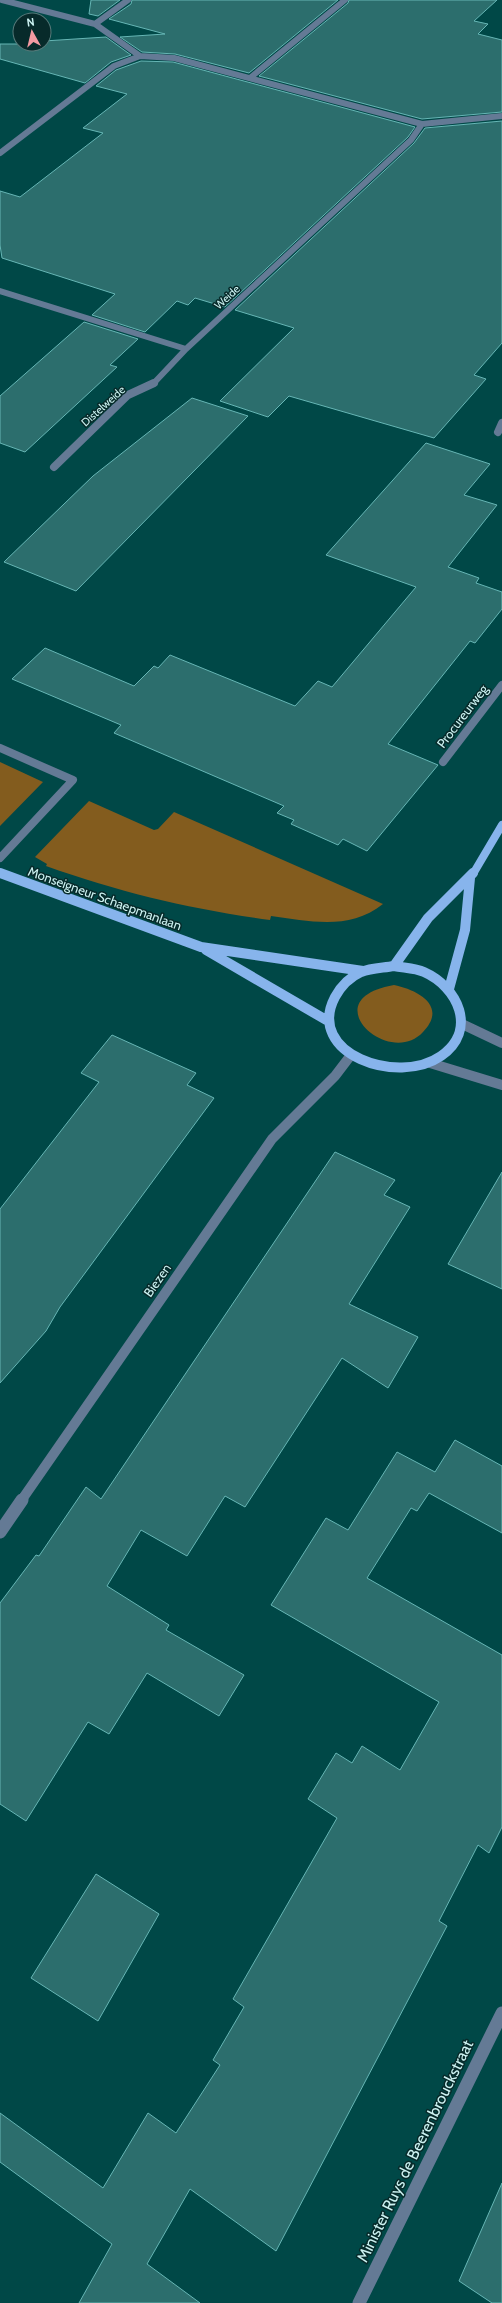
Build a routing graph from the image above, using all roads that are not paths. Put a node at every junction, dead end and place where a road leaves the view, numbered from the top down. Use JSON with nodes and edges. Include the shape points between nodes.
{"nodes":[{"id":1,"x":128,"y":0,"type":"edge"},
{"id":2,"x":345,"y":0,"type":"edge"},
{"id":3,"x":4,"y":1,"type":"edge"},
{"id":4,"x":0,"y":6,"type":"edge"},
{"id":5,"x":95,"y":24,"type":"junction"},
{"id":6,"x":140,"y":56,"type":"junction"},
{"id":7,"x":250,"y":78,"type":"junction"},
{"id":8,"x":502,"y":116,"type":"edge"},
{"id":9,"x":422,"y":124,"type":"junction"},
{"id":10,"x":0,"y":153,"type":"edge"},
{"id":11,"x":0,"y":291,"type":"edge"},
{"id":12,"x":186,"y":349,"type":"junction"},
{"id":13,"x":502,"y":423,"type":"edge"},
{"id":14,"x":498,"y":432,"type":"dead end"},
{"id":15,"x":54,"y":467,"type":"dead end"},
{"id":16,"x":502,"y":685,"type":"edge"},
{"id":17,"x":0,"y":748,"type":"edge"},
{"id":18,"x":443,"y":762,"type":"dead end"},
{"id":19,"x":502,"y":825,"type":"edge"},
{"id":20,"x":0,"y":858,"type":"edge"},
{"id":21,"x":0,"y":873,"type":"edge"},
{"id":22,"x":470,"y":878,"type":"junction"},
{"id":23,"x":201,"y":947,"type":"junction"},
{"id":24,"x":394,"y":966,"type":"junction"},
{"id":25,"x":363,"y":971,"type":"junction"},
{"id":26,"x":449,"y":989,"type":"junction"},
{"id":27,"x":328,"y":1021,"type":"junction"},
{"id":28,"x":462,"y":1024,"type":"junction"},
{"id":29,"x":502,"y":1043,"type":"edge"},
{"id":30,"x":351,"y":1055,"type":"junction"},
{"id":31,"x":430,"y":1063,"type":"junction"},
{"id":32,"x":502,"y":1085,"type":"edge"},
{"id":33,"x":0,"y":1532,"type":"edge"},
{"id":34,"x":502,"y":2013,"type":"edge"},
{"id":35,"x":359,"y":2303,"type":"edge"}],
"edges":[{"from":1,"to":5,"type":"street"},
{"from":2,"to":7,"type":"street"},
{"from":3,"to":4,"type":"street"},
{"from":3,"to":5,"type":"street"},
{"from":5,"to":6,"type":"street"},
{"from":6,"to":7,"type":"street","via":[[174,58]]},
{"from":6,"to":10,"type":"street","via":[[114,66]]},
{"from":7,"to":9,"type":"street"},
{"from":8,"to":9,"type":"street"},
{"from":9,"to":12,"type":"street","name":"Weide","via":[[411,140]]},
{"from":11,"to":12,"type":"street"},
{"from":12,"to":15,"type":"street","name":"Distelweide","via":[[152,385],[128,395]]},
{"from":13,"to":14,"type":"street"},
{"from":16,"to":18,"type":"street","name":"Procureurweg"},
{"from":17,"to":20,"type":"street","via":[[73,780]]},
{"from":19,"to":22,"type":"main road"},
{"from":21,"to":23,"type":"main road","name":"Monseigneur Schaepmanlaan"},
{"from":22,"to":24,"type":"main road","via":[[428,918]]},
{"from":22,"to":26,"type":"main road","via":[[465,930]]},
{"from":23,"to":25,"type":"main road","name":"Monseigneur Schaepmanlaan"},
{"from":23,"to":27,"type":"main road","name":"Monseigneur Schaepmanlaan"},
{"from":24,"to":25,"type":"main road"},
{"from":24,"to":26,"type":"main road","via":[[424,972]]},
{"from":25,"to":27,"type":"main road","via":[[343,984],[331,1001]]},
{"from":26,"to":28,"type":"main road","via":[[460,1005]]},
{"from":27,"to":30,"type":"main road","via":[[336,1039]]},
{"from":28,"to":29,"type":"street"},
{"from":28,"to":31,"type":"main road","via":[[457,1039],[450,1048]]},
{"from":30,"to":31,"type":"main road","via":[[375,1066],[403,1068]]},
{"from":30,"to":33,"type":"street","name":"Biezen","via":[[335,1076],[272,1139]]},
{"from":31,"to":32,"type":"street"},
{"from":34,"to":35,"type":"street","name":"Minister Ruys de Beerenbrouckstraat"}]}
